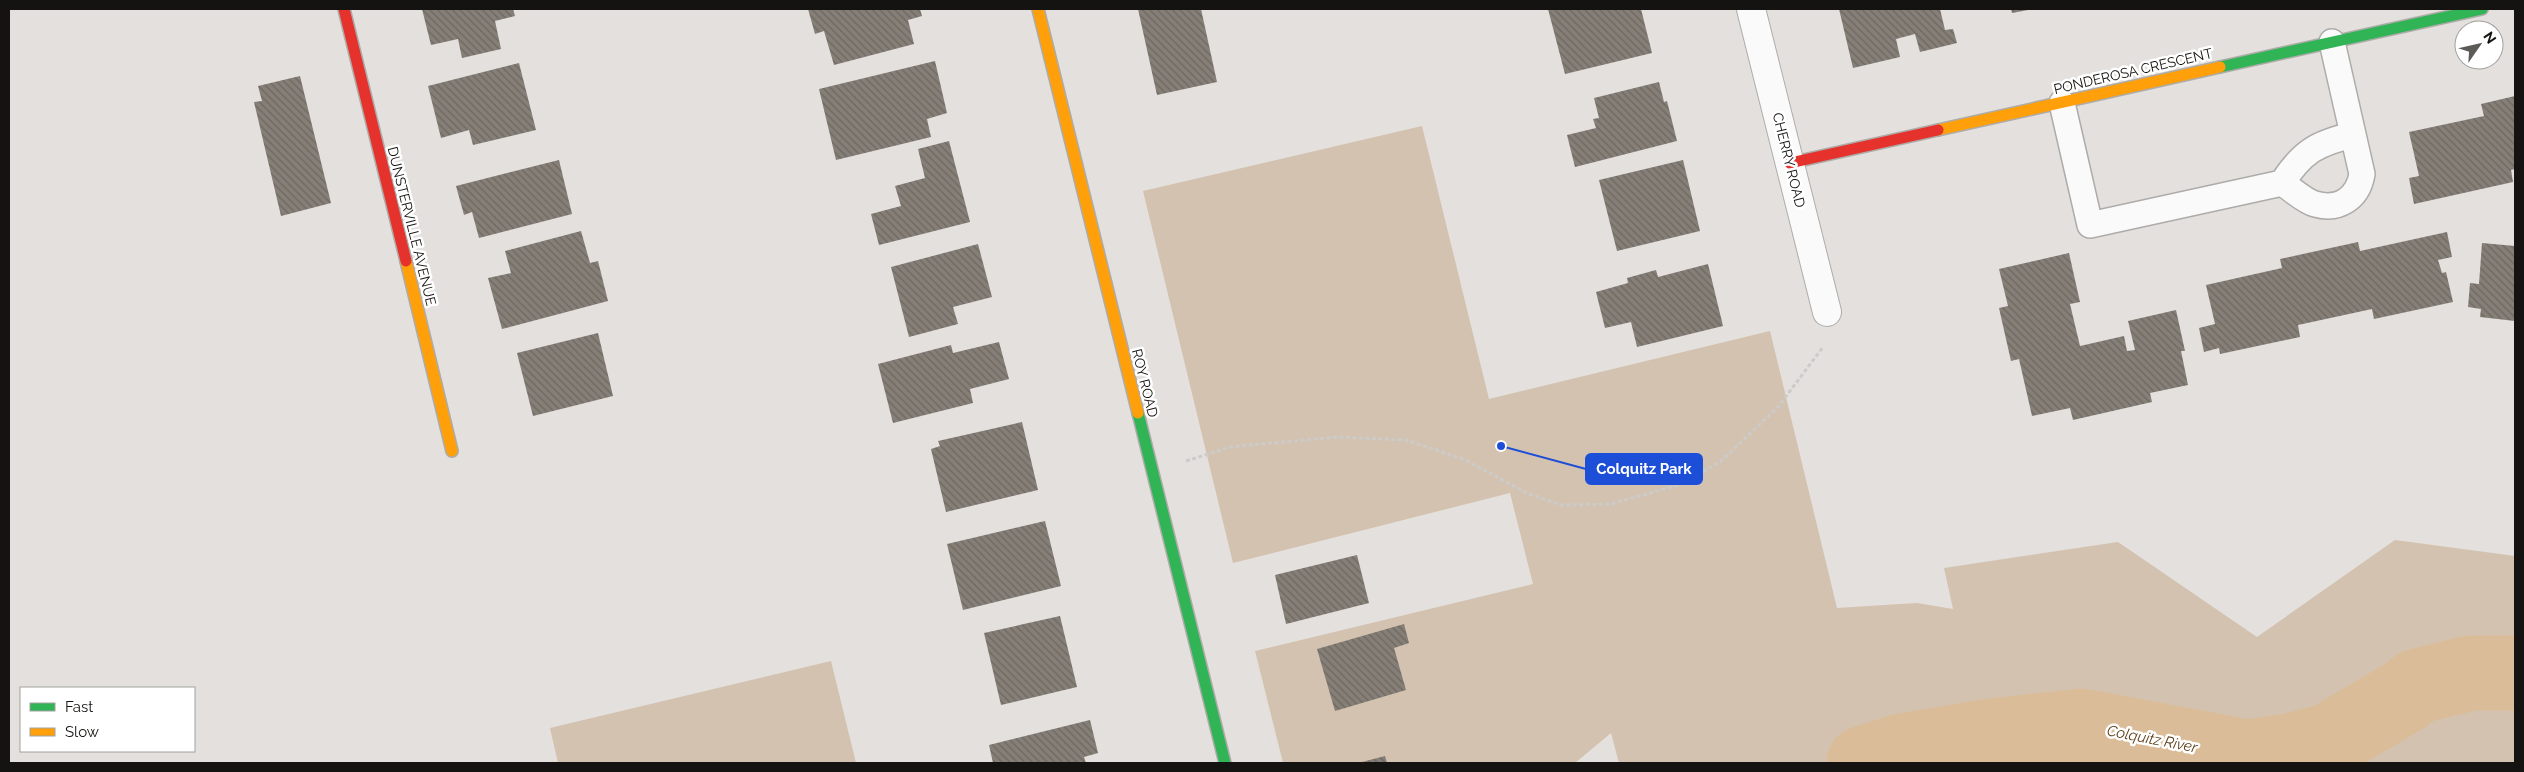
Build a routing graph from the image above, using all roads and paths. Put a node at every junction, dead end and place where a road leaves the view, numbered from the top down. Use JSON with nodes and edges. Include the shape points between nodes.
{"nodes":[{"id":1,"x":344,"y":9,"type":"edge"},
{"id":2,"x":1038,"y":9,"type":"edge"},
{"id":3,"x":1751,"y":9,"type":"edge"},
{"id":4,"x":2482,"y":9,"type":"edge"},
{"id":5,"x":2332,"y":42,"type":"junction"},
{"id":6,"x":2062,"y":102,"type":"junction"},
{"id":7,"x":2353,"y":135,"type":"junction"},
{"id":8,"x":1790,"y":163,"type":"junction"},
{"id":9,"x":2282,"y":183,"type":"junction"},
{"id":10,"x":1827,"y":312,"type":"joint"},
{"id":11,"x":452,"y":451,"type":"dead end"},
{"id":12,"x":1152,"y":472,"type":"junction"},
{"id":13,"x":1225,"y":763,"type":"edge"}],
"edges":[{"from":1,"to":11,"type":"street","name":"DUNSTERVILLE AVENUE"},
{"from":2,"to":12,"type":"street","name":"ROY ROAD"},
{"from":3,"to":8,"type":"street","name":"CHERRY ROAD"},
{"from":4,"to":5,"type":"street","name":"PONDEROSA CRESCENT"},
{"from":5,"to":6,"type":"street","name":"PONDEROSA CRESCENT"},
{"from":5,"to":7,"type":"lane"},
{"from":6,"to":8,"type":"street","name":"PONDEROSA CRESCENT"},
{"from":6,"to":9,"type":"lane","via":[[2090,225]]},
{"from":7,"to":9,"type":"lane","via":[[2313,148],[2296,161]]},
{"from":7,"to":9,"type":"lane","via":[[2362,174],[2360,188],[2351,198],[2328,207],[2314,204]]},
{"from":8,"to":10,"type":"street","name":"CHERRY ROAD"},
{"from":10,"to":12,"type":"path","via":[[1822,350],[1778,407],[1721,461],[1682,484],[1611,504],[1561,505],[1527,493],[1463,459],[1406,440],[1338,437],[1230,448]]},
{"from":12,"to":13,"type":"street","name":"ROY ROAD"}]}
